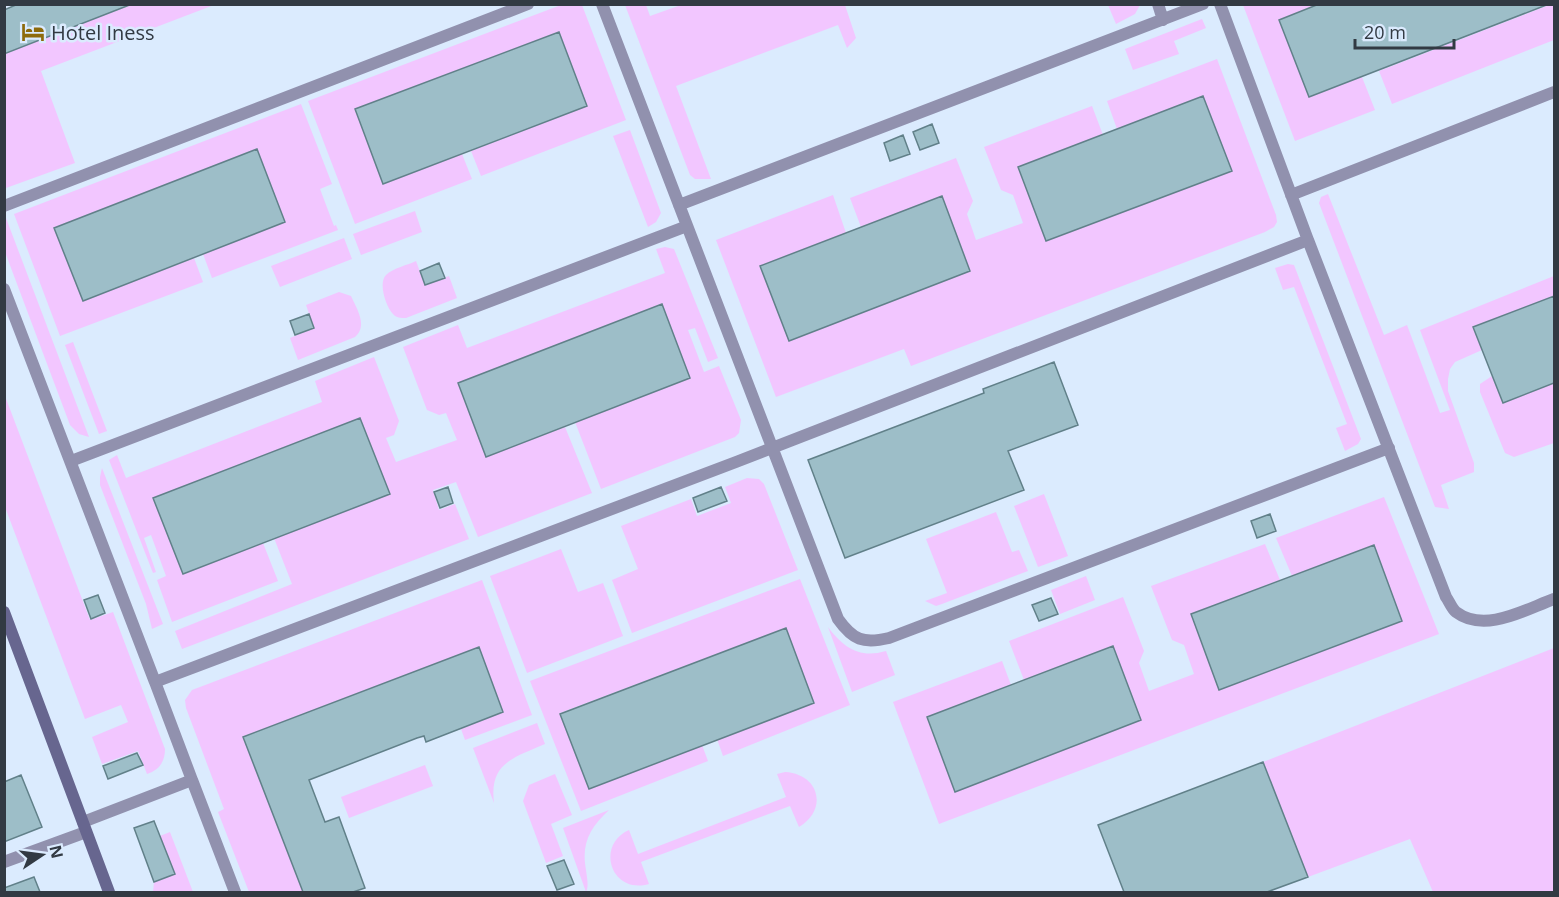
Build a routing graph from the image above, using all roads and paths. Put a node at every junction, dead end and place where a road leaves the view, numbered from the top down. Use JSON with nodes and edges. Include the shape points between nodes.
{"nodes":[{"id":1,"x":528,"y":4,"type":"edge"},
{"id":2,"x":602,"y":4,"type":"edge"},
{"id":3,"x":1158,"y":4,"type":"edge"},
{"id":4,"x":1203,"y":4,"type":"edge"},
{"id":5,"x":1220,"y":4,"type":"edge"},
{"id":6,"x":1163,"y":20,"type":"junction"},
{"id":7,"x":1554,"y":92,"type":"edge"},
{"id":8,"x":1291,"y":195,"type":"junction"},
{"id":9,"x":678,"y":205,"type":"junction"},
{"id":10,"x":4,"y":206,"type":"edge"},
{"id":11,"x":687,"y":226,"type":"junction"},
{"id":12,"x":1308,"y":240,"type":"junction"},
{"id":13,"x":4,"y":289,"type":"edge"},
{"id":14,"x":772,"y":448,"type":"junction"},
{"id":15,"x":1389,"y":448,"type":"junction"},
{"id":16,"x":71,"y":461,"type":"junction"},
{"id":17,"x":1554,"y":599,"type":"edge"},
{"id":18,"x":4,"y":612,"type":"edge"},
{"id":19,"x":155,"y":682,"type":"junction"},
{"id":20,"x":192,"y":780,"type":"junction"},
{"id":21,"x":84,"y":827,"type":"junction"},
{"id":22,"x":4,"y":862,"type":"edge"},
{"id":23,"x":109,"y":892,"type":"edge"},
{"id":24,"x":235,"y":892,"type":"edge"}],
"edges":[{"from":1,"to":10,"type":"lane"},
{"from":2,"to":9,"type":"lane"},
{"from":3,"to":6,"type":"lane"},
{"from":4,"to":6,"type":"lane"},
{"from":5,"to":8,"type":"lane"},
{"from":6,"to":9,"type":"lane"},
{"from":7,"to":8,"type":"lane"},
{"from":8,"to":12,"type":"lane"},
{"from":9,"to":11,"type":"lane"},
{"from":11,"to":14,"type":"lane"},
{"from":11,"to":16,"type":"lane"},
{"from":12,"to":14,"type":"lane"},
{"from":12,"to":15,"type":"lane"},
{"from":13,"to":16,"type":"lane"},
{"from":14,"to":15,"type":"lane","via":[[838,619],[848,633],[861,640],[876,641]]},
{"from":14,"to":19,"type":"lane"},
{"from":15,"to":17,"type":"lane","via":[[1446,597],[1456,612],[1476,621],[1493,621]]},
{"from":16,"to":19,"type":"lane"},
{"from":18,"to":21,"type":"street"},
{"from":19,"to":20,"type":"lane"},
{"from":20,"to":21,"type":"lane"},
{"from":20,"to":24,"type":"lane"},
{"from":21,"to":22,"type":"lane"},
{"from":21,"to":23,"type":"street"}]}
